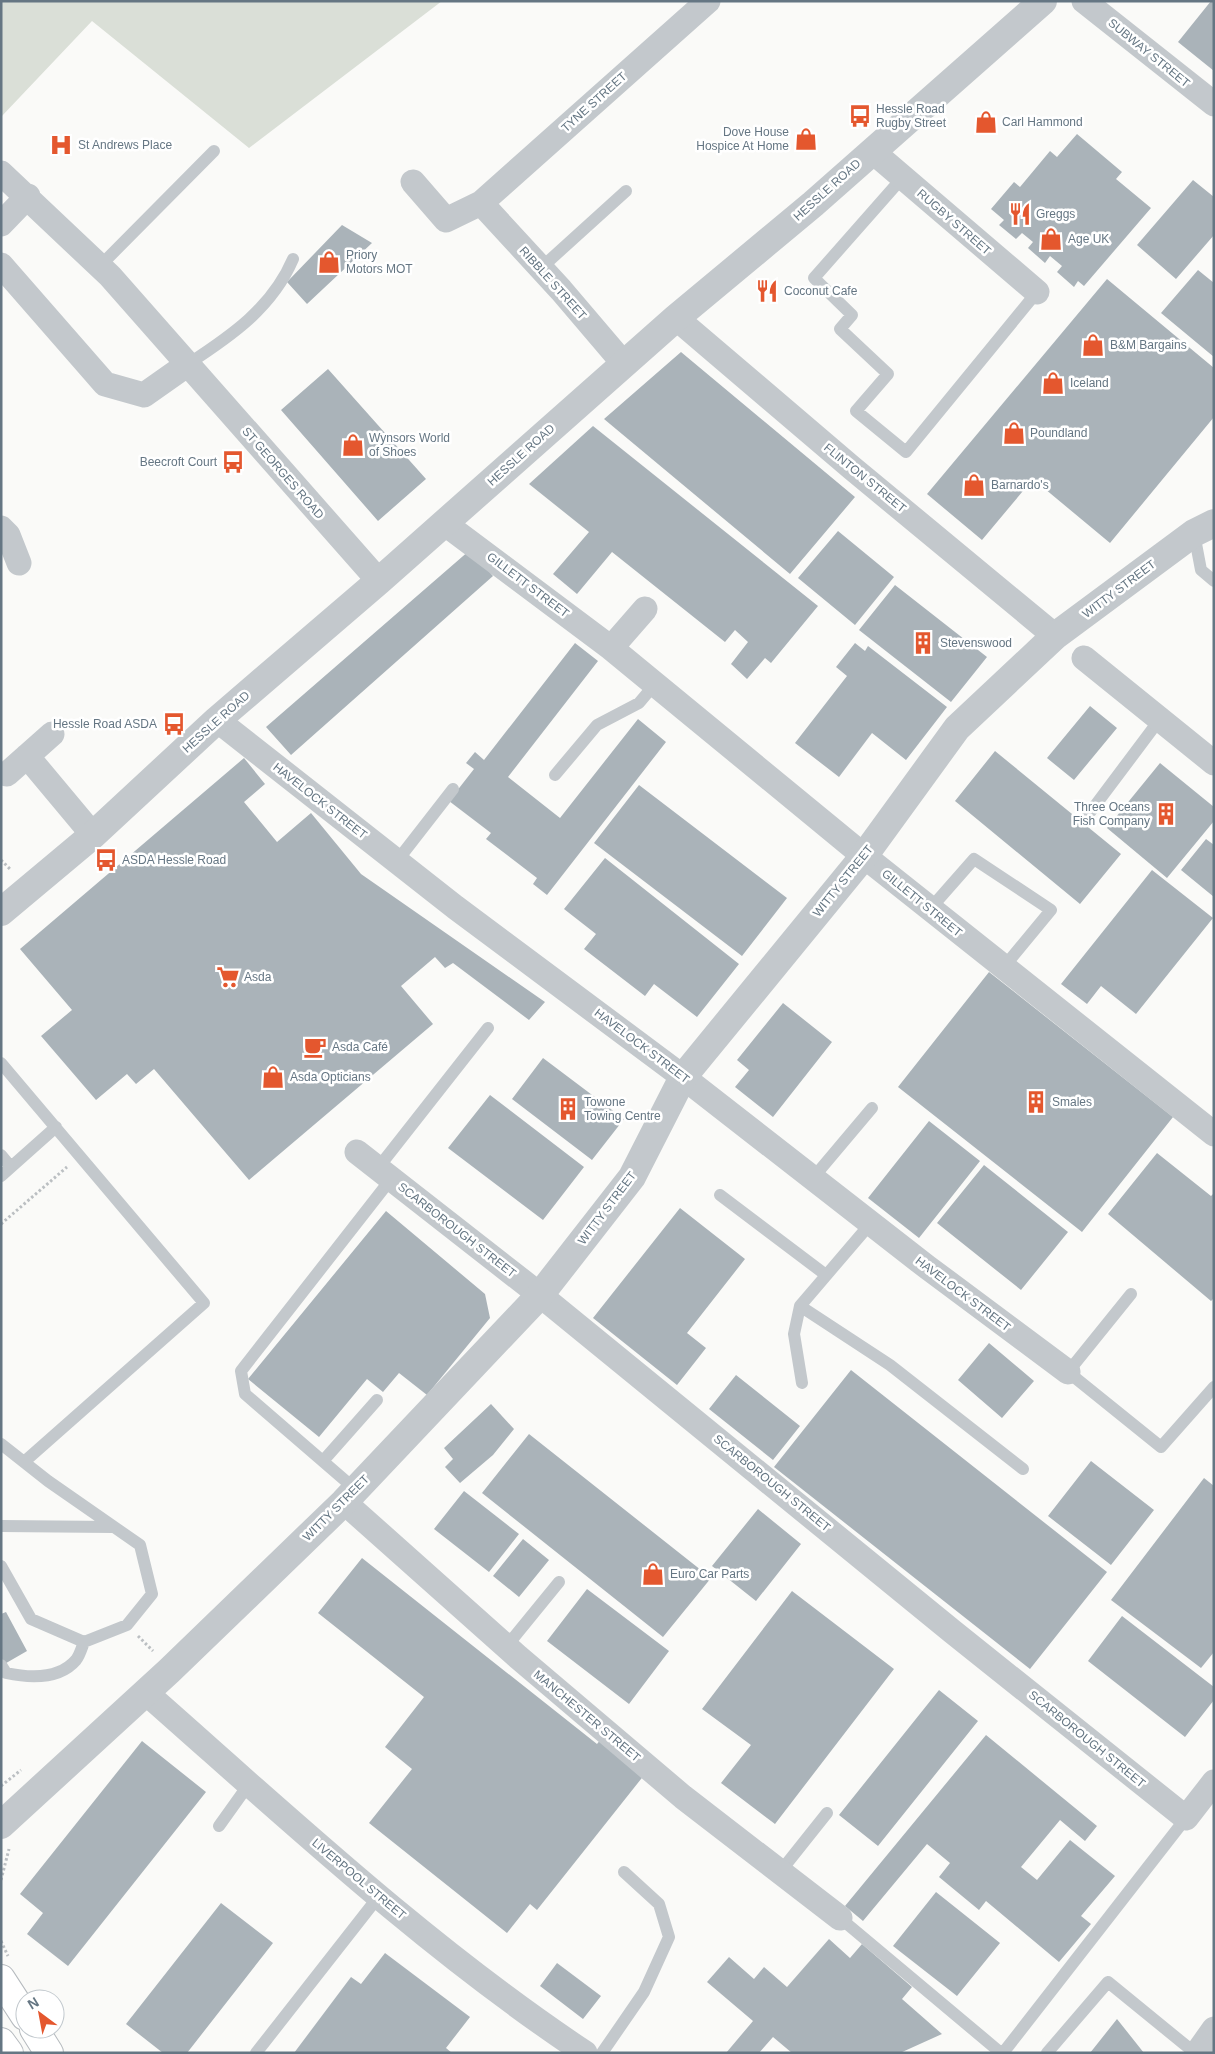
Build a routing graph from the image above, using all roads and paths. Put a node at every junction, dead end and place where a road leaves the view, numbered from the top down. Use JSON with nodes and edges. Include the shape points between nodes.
{"nodes":[{"id":1,"x":708,"y":1,"type":"edge"},
{"id":2,"x":1043,"y":1,"type":"edge"},
{"id":3,"x":1084,"y":1,"type":"edge"},
{"id":4,"x":1214,"y":104,"type":"edge"},
{"id":5,"x":214,"y":151,"type":"dead end"},
{"id":6,"x":872,"y":151,"type":"junction"},
{"id":7,"x":1,"y":172,"type":"edge"},
{"id":8,"x":903,"y":178,"type":"junction"},
{"id":9,"x":414,"y":182,"type":"dead end"},
{"id":10,"x":626,"y":191,"type":"dead end"},
{"id":11,"x":28,"y":196,"type":"junction"},
{"id":12,"x":481,"y":203,"type":"junction"},
{"id":13,"x":1,"y":224,"type":"edge"},
{"id":14,"x":293,"y":259,"type":"dead end"},
{"id":15,"x":1,"y":265,"type":"edge"},
{"id":16,"x":100,"y":266,"type":"junction"},
{"id":17,"x":541,"y":268,"type":"junction"},
{"id":18,"x":1037,"y":292,"type":"joint"},
{"id":19,"x":676,"y":318,"type":"junction"},
{"id":20,"x":188,"y":364,"type":"junction"},
{"id":21,"x":624,"y":364,"type":"junction"},
{"id":22,"x":444,"y":523,"type":"junction"},
{"id":23,"x":1,"y":528,"type":"edge"},
{"id":24,"x":1204,"y":528,"type":"edge"},
{"id":25,"x":19,"y":563,"type":"dead end"},
{"id":26,"x":379,"y":581,"type":"junction"},
{"id":27,"x":1214,"y":581,"type":"edge"},
{"id":28,"x":645,"y":609,"type":"dead end"},
{"id":29,"x":1055,"y":636,"type":"junction"},
{"id":30,"x":611,"y":648,"type":"junction"},
{"id":31,"x":1084,"y":658,"type":"dead end"},
{"id":32,"x":655,"y":684,"type":"junction"},
{"id":33,"x":217,"y":720,"type":"junction"},
{"id":34,"x":1160,"y":720,"type":"junction"},
{"id":35,"x":52,"y":734,"type":"dead end"},
{"id":36,"x":27,"y":756,"type":"junction"},
{"id":37,"x":1214,"y":763,"type":"edge"},
{"id":38,"x":7,"y":774,"type":"dead end"},
{"id":39,"x":555,"y":774,"type":"dead end"},
{"id":40,"x":453,"y":789,"type":"dead end"},
{"id":41,"x":1088,"y":815,"type":"dead end"},
{"id":42,"x":94,"y":835,"type":"junction"},
{"id":43,"x":864,"y":856,"type":"junction"},
{"id":44,"x":397,"y":861,"type":"junction"},
{"id":45,"x":930,"y":909,"type":"junction"},
{"id":46,"x":1,"y":912,"type":"edge"},
{"id":47,"x":1004,"y":968,"type":"junction"},
{"id":48,"x":488,"y":1028,"type":"dead end"},
{"id":49,"x":1,"y":1063,"type":"edge"},
{"id":50,"x":683,"y":1077,"type":"junction"},
{"id":51,"x":872,"y":1108,"type":"dead end"},
{"id":52,"x":56,"y":1127,"type":"junction"},
{"id":53,"x":1214,"y":1134,"type":"edge"},
{"id":54,"x":357,"y":1152,"type":"dead end"},
{"id":55,"x":1,"y":1155,"type":"edge"},
{"id":56,"x":80,"y":1156,"type":"junction"},
{"id":57,"x":11,"y":1167,"type":"junction"},
{"id":58,"x":384,"y":1174,"type":"junction"},
{"id":59,"x":1,"y":1176,"type":"edge"},
{"id":60,"x":813,"y":1178,"type":"junction"},
{"id":61,"x":720,"y":1195,"type":"dead end"},
{"id":62,"x":871,"y":1223,"type":"junction"},
{"id":63,"x":1,"y":1224,"type":"edge"},
{"id":64,"x":826,"y":1275,"type":"junction"},
{"id":65,"x":1131,"y":1294,"type":"dead end"},
{"id":66,"x":540,"y":1295,"type":"junction"},
{"id":67,"x":800,"y":1306,"type":"junction"},
{"id":68,"x":1068,"y":1372,"type":"junction"},
{"id":69,"x":802,"y":1383,"type":"dead end"},
{"id":70,"x":1214,"y":1387,"type":"edge"},
{"id":71,"x":377,"y":1400,"type":"dead end"},
{"id":72,"x":1,"y":1444,"type":"edge"},
{"id":73,"x":323,"y":1461,"type":"junction"},
{"id":74,"x":24,"y":1462,"type":"junction"},
{"id":75,"x":1023,"y":1469,"type":"dead end"},
{"id":76,"x":349,"y":1496,"type":"junction"},
{"id":77,"x":1,"y":1526,"type":"edge"},
{"id":78,"x":113,"y":1527,"type":"junction"},
{"id":79,"x":1,"y":1566,"type":"edge"},
{"id":80,"x":559,"y":1582,"type":"dead end"},
{"id":81,"x":127,"y":1625,"type":"junction"},
{"id":82,"x":84,"y":1642,"type":"junction"},
{"id":83,"x":506,"y":1646,"type":"junction"},
{"id":84,"x":1,"y":1665,"type":"edge"},
{"id":85,"x":168,"y":1671,"type":"junction"},
{"id":86,"x":145,"y":1692,"type":"junction"},
{"id":87,"x":1214,"y":1782,"type":"edge"},
{"id":88,"x":249,"y":1784,"type":"junction"},
{"id":89,"x":827,"y":1813,"type":"dead end"},
{"id":90,"x":1186,"y":1818,"type":"junction"},
{"id":91,"x":219,"y":1826,"type":"dead end"},
{"id":92,"x":4,"y":1834,"type":"edge"},
{"id":93,"x":624,"y":1872,"type":"dead end"},
{"id":94,"x":780,"y":1872,"type":"junction"},
{"id":95,"x":1,"y":1880,"type":"edge"},
{"id":96,"x":379,"y":1896,"type":"junction"},
{"id":97,"x":840,"y":1918,"type":"joint"},
{"id":98,"x":1,"y":1979,"type":"edge"},
{"id":99,"x":15,"y":2001,"type":"edge"},
{"id":100,"x":1214,"y":2029,"type":"edge"},
{"id":101,"x":40,"y":2039,"type":"edge"},
{"id":102,"x":1,"y":2042,"type":"edge"},
{"id":103,"x":9,"y":2053,"type":"edge"},
{"id":104,"x":49,"y":2053,"type":"edge"},
{"id":105,"x":256,"y":2053,"type":"edge"},
{"id":106,"x":585,"y":2053,"type":"edge"},
{"id":107,"x":602,"y":2053,"type":"edge"},
{"id":108,"x":1002,"y":2053,"type":"edge"},
{"id":109,"x":1047,"y":2053,"type":"edge"},
{"id":110,"x":1196,"y":2053,"type":"edge"}],
"edges":[{"from":1,"to":12,"type":"street","name":"TYNE STREET"},
{"from":2,"to":6,"type":"street","name":"HESSLE ROAD"},
{"from":3,"to":4,"type":"street","name":"SUBWAY STREET"},
{"from":5,"to":16,"type":"lane"},
{"from":6,"to":8,"type":"street","name":"RUGBY STREET"},
{"from":6,"to":19,"type":"street","name":"HESSLE ROAD"},
{"from":7,"to":11,"type":"street","name":"ST GEORGES ROAD"},
{"from":8,"to":18,"type":"street","name":"RUGBY STREET"},
{"from":8,"to":18,"type":"lane","via":[[814,278],[852,315],[840,329],[888,374],[856,411],[906,452]]},
{"from":9,"to":12,"type":"street","name":"TYNE STREET","via":[[446,220]]},
{"from":10,"to":17,"type":"lane"},
{"from":11,"to":13,"type":"street"},
{"from":11,"to":16,"type":"street","name":"ST GEORGES ROAD"},
{"from":12,"to":17,"type":"street","name":"RIBBLE STREET"},
{"from":14,"to":20,"type":"lane","via":[[265,304],[225,340]]},
{"from":15,"to":20,"type":"street","via":[[105,384],[144,395]]},
{"from":16,"to":20,"type":"street","name":"ST GEORGES ROAD"},
{"from":17,"to":21,"type":"street","name":"RIBBLE STREET"},
{"from":19,"to":21,"type":"street","name":"HESSLE ROAD"},
{"from":19,"to":29,"type":"street","name":"FLINTON STREET"},
{"from":20,"to":26,"type":"street","name":"ST GEORGES ROAD"},
{"from":21,"to":22,"type":"street","name":"HESSLE ROAD"},
{"from":22,"to":26,"type":"street","name":"HESSLE ROAD"},
{"from":22,"to":30,"type":"street","name":"GILLETT STREET"},
{"from":23,"to":25,"type":"street","via":[[8,535]]},
{"from":24,"to":27,"type":"lane","via":[[1202,570]]},
{"from":24,"to":29,"type":"street","name":"WITTY STREET"},
{"from":26,"to":33,"type":"street","name":"HESSLE ROAD"},
{"from":28,"to":30,"type":"street"},
{"from":29,"to":43,"type":"street","name":"WITTY STREET","via":[[957,728]]},
{"from":30,"to":32,"type":"street","name":"GILLETT STREET"},
{"from":31,"to":34,"type":"street"},
{"from":32,"to":39,"type":"lane","via":[[639,703],[597,725]]},
{"from":32,"to":43,"type":"street","name":"GILLETT STREET"},
{"from":33,"to":42,"type":"street","name":"HESSLE ROAD"},
{"from":33,"to":44,"type":"street","name":"HAVELOCK STREET"},
{"from":34,"to":37,"type":"street"},
{"from":34,"to":41,"type":"lane"},
{"from":35,"to":36,"type":"street"},
{"from":36,"to":38,"type":"street"},
{"from":36,"to":42,"type":"street"},
{"from":40,"to":44,"type":"lane"},
{"from":42,"to":46,"type":"street","name":"HESSLE ROAD"},
{"from":43,"to":45,"type":"street","name":"GILLETT STREET"},
{"from":43,"to":50,"type":"street","name":"WITTY STREET"},
{"from":44,"to":50,"type":"street","name":"HAVELOCK STREET"},
{"from":45,"to":47,"type":"street","name":"GILLETT STREET"},
{"from":45,"to":47,"type":"lane","via":[[974,859],[1051,910]]},
{"from":47,"to":53,"type":"street","name":"GILLETT STREET"},
{"from":48,"to":58,"type":"lane"},
{"from":49,"to":52,"type":"lane"},
{"from":50,"to":60,"type":"street","name":"HAVELOCK STREET"},
{"from":50,"to":66,"type":"street","name":"WITTY STREET","via":[[632,1177]]},
{"from":51,"to":60,"type":"lane"},
{"from":52,"to":56,"type":"lane"},
{"from":52,"to":57,"type":"lane"},
{"from":54,"to":58,"type":"street","name":"SCARBOROUGH STREET"},
{"from":55,"to":57,"type":"lane"},
{"from":56,"to":63,"type":"path"},
{"from":56,"to":74,"type":"lane","via":[[204,1303]]},
{"from":57,"to":59,"type":"lane"},
{"from":58,"to":66,"type":"street","name":"SCARBOROUGH STREET"},
{"from":58,"to":73,"type":"lane","via":[[241,1371],[245,1394]]},
{"from":60,"to":62,"type":"street","name":"HAVELOCK STREET"},
{"from":61,"to":64,"type":"lane"},
{"from":62,"to":64,"type":"lane"},
{"from":62,"to":68,"type":"street","name":"HAVELOCK STREET"},
{"from":64,"to":67,"type":"lane"},
{"from":65,"to":68,"type":"lane"},
{"from":66,"to":76,"type":"street","name":"WITTY STREET"},
{"from":66,"to":90,"type":"street","name":"SCARBOROUGH STREET"},
{"from":67,"to":69,"type":"lane","via":[[794,1334]]},
{"from":67,"to":75,"type":"lane","via":[[890,1365]]},
{"from":68,"to":70,"type":"lane","via":[[1161,1447]]},
{"from":71,"to":73,"type":"lane"},
{"from":72,"to":74,"type":"lane"},
{"from":73,"to":76,"type":"lane"},
{"from":74,"to":78,"type":"lane"},
{"from":76,"to":83,"type":"street","name":"MANCHESTER STREET"},
{"from":76,"to":85,"type":"street","name":"WITTY STREET"},
{"from":77,"to":78,"type":"lane"},
{"from":78,"to":81,"type":"lane","via":[[140,1545],[152,1594]]},
{"from":79,"to":82,"type":"lane","via":[[31,1619]]},
{"from":80,"to":83,"type":"lane"},
{"from":81,"to":82,"type":"lane"},
{"from":81,"to":85,"type":"path"},
{"from":82,"to":84,"type":"lane","via":[[77,1659],[61,1672],[29,1678],[6,1673]]},
{"from":83,"to":94,"type":"street","name":"MANCHESTER STREET","via":[[683,1797]]},
{"from":85,"to":86,"type":"street","name":"WITTY STREET"},
{"from":86,"to":88,"type":"street","name":"LIVERPOOL STREET"},
{"from":86,"to":92,"type":"street","name":"WITTY STREET"},
{"from":87,"to":90,"type":"street"},
{"from":88,"to":91,"type":"lane"},
{"from":88,"to":96,"type":"street","name":"LIVERPOOL STREET"},
{"from":89,"to":94,"type":"lane"},
{"from":90,"to":108,"type":"lane"},
{"from":92,"to":95,"type":"path","via":[[10,1850]]},
{"from":93,"to":107,"type":"lane","via":[[660,1904],[669,1937],[644,1992]]},
{"from":94,"to":97,"type":"street","name":"MANCHESTER STREET"},
{"from":96,"to":105,"type":"lane"},
{"from":96,"to":106,"type":"street","name":"LIVERPOOL STREET","via":[[524,2012]]},
{"from":97,"to":108,"type":"lane"},
{"from":98,"to":99,"type":"main road"},
{"from":100,"to":110,"type":"street"},
{"from":101,"to":104,"type":"main road"},
{"from":102,"to":103,"type":"main road"},
{"from":109,"to":110,"type":"lane","via":[[1108,1982]]}]}
